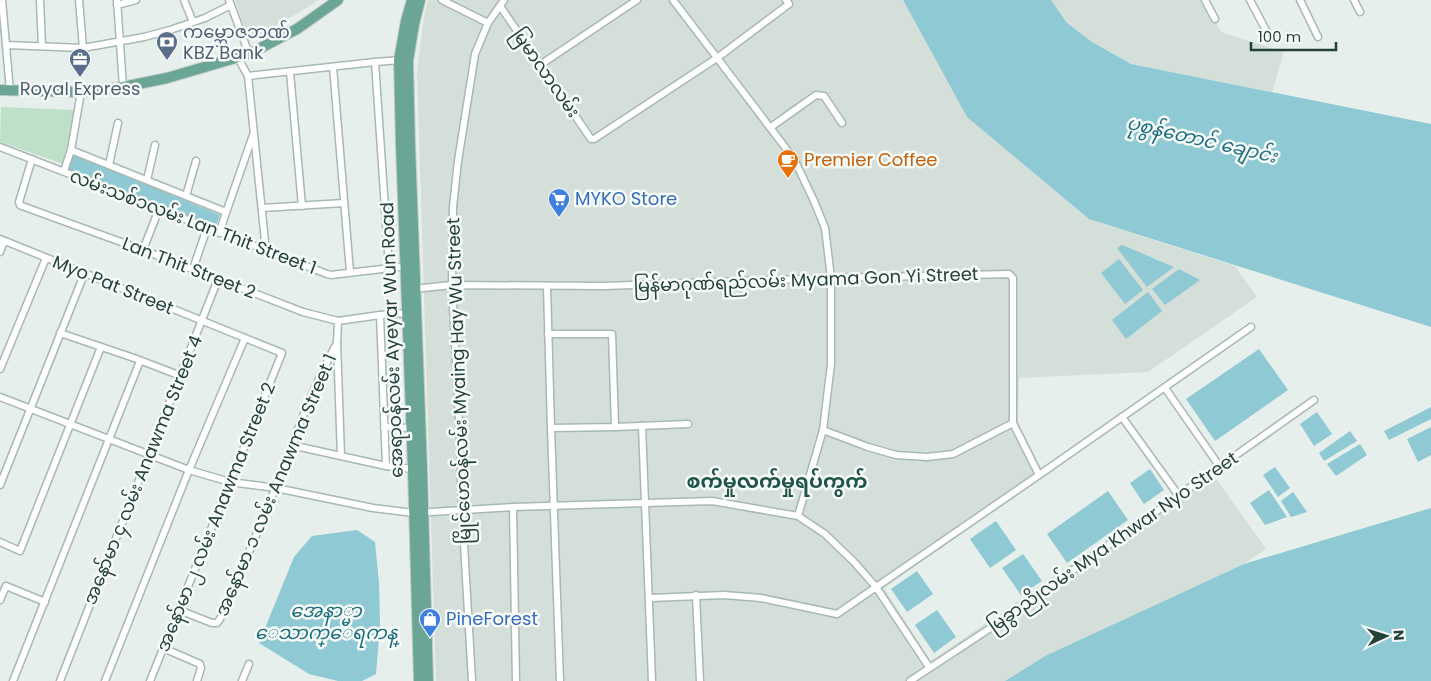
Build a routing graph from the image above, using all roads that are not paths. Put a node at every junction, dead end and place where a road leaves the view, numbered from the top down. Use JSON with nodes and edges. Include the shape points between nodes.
{"nodes":[{"id":1,"x":2,"y":0,"type":"edge"},
{"id":2,"x":40,"y":0,"type":"edge"},
{"id":3,"x":79,"y":0,"type":"edge"},
{"id":4,"x":136,"y":0,"type":"edge"},
{"id":5,"x":184,"y":0,"type":"edge"},
{"id":6,"x":338,"y":0,"type":"edge"},
{"id":7,"x":412,"y":0,"type":"edge"},
{"id":8,"x":420,"y":0,"type":"edge"},
{"id":9,"x":442,"y":0,"type":"edge"},
{"id":10,"x":637,"y":0,"type":"edge"},
{"id":11,"x":673,"y":0,"type":"edge"},
{"id":12,"x":1205,"y":0,"type":"edge"},
{"id":13,"x":1250,"y":0,"type":"edge"},
{"id":14,"x":1300,"y":0,"type":"edge"},
{"id":15,"x":1354,"y":0,"type":"edge"},
{"id":16,"x":787,"y":2,"type":"edge"},
{"id":17,"x":117,"y":3,"type":"edge"},
{"id":18,"x":230,"y":3,"type":"edge"},
{"id":19,"x":502,"y":3,"type":"edge"},
{"id":20,"x":1360,"y":12,"type":"dead end"},
{"id":21,"x":1215,"y":19,"type":"dead end"},
{"id":22,"x":192,"y":22,"type":"junction"},
{"id":23,"x":488,"y":23,"type":"junction"},
{"id":24,"x":1318,"y":37,"type":"dead end"},
{"id":25,"x":1270,"y":38,"type":"dead end"},
{"id":26,"x":120,"y":41,"type":"junction"},
{"id":27,"x":6,"y":45,"type":"junction"},
{"id":28,"x":42,"y":46,"type":"junction"},
{"id":29,"x":83,"y":48,"type":"junction"},
{"id":30,"x":249,"y":54,"type":"junction"},
{"id":31,"x":238,"y":58,"type":"junction"},
{"id":32,"x":716,"y":58,"type":"junction"},
{"id":33,"x":404,"y":61,"type":"junction"},
{"id":34,"x":375,"y":62,"type":"junction"},
{"id":35,"x":540,"y":65,"type":"junction"},
{"id":36,"x":333,"y":67,"type":"junction"},
{"id":37,"x":290,"y":72,"type":"junction"},
{"id":38,"x":248,"y":76,"type":"junction"},
{"id":39,"x":123,"y":87,"type":"junction"},
{"id":40,"x":5,"y":91,"type":"edge"},
{"id":41,"x":81,"y":92,"type":"junction"},
{"id":42,"x":118,"y":123,"type":"dead end"},
{"id":43,"x":842,"y":123,"type":"dead end"},
{"id":44,"x":771,"y":127,"type":"junction"},
{"id":45,"x":254,"y":131,"type":"junction"},
{"id":46,"x":155,"y":145,"type":"dead end"},
{"id":47,"x":0,"y":148,"type":"edge"},
{"id":48,"x":71,"y":150,"type":"junction"},
{"id":49,"x":32,"y":159,"type":"junction"},
{"id":50,"x":196,"y":161,"type":"dead end"},
{"id":51,"x":110,"y":165,"type":"junction"},
{"id":52,"x":64,"y":171,"type":"junction"},
{"id":53,"x":147,"y":180,"type":"junction"},
{"id":54,"x":186,"y":196,"type":"junction"},
{"id":55,"x":344,"y":203,"type":"junction"},
{"id":56,"x":302,"y":206,"type":"junction"},
{"id":57,"x":262,"y":208,"type":"junction"},
{"id":58,"x":159,"y":209,"type":"junction"},
{"id":59,"x":226,"y":212,"type":"junction"},
{"id":60,"x":207,"y":228,"type":"junction"},
{"id":61,"x":219,"y":233,"type":"junction"},
{"id":62,"x":2,"y":240,"type":"edge"},
{"id":63,"x":143,"y":250,"type":"junction"},
{"id":64,"x":266,"y":251,"type":"junction"},
{"id":65,"x":0,"y":252,"type":"edge"},
{"id":66,"x":46,"y":258,"type":"junction"},
{"id":67,"x":411,"y":266,"type":"junction"},
{"id":68,"x":389,"y":267,"type":"junction"},
{"id":69,"x":193,"y":269,"type":"junction"},
{"id":70,"x":85,"y":272,"type":"junction"},
{"id":71,"x":350,"y":272,"type":"junction"},
{"id":72,"x":831,"y":278,"type":"junction"},
{"id":73,"x":218,"y":279,"type":"junction"},
{"id":74,"x":452,"y":285,"type":"junction"},
{"id":75,"x":547,"y":286,"type":"junction"},
{"id":76,"x":411,"y":289,"type":"junction"},
{"id":77,"x":408,"y":313,"type":"junction"},
{"id":78,"x":380,"y":315,"type":"junction"},
{"id":79,"x":203,"y":321,"type":"junction"},
{"id":80,"x":338,"y":321,"type":"junction"},
{"id":81,"x":1251,"y":327,"type":"dead end"},
{"id":82,"x":60,"y":333,"type":"junction"},
{"id":83,"x":548,"y":334,"type":"junction"},
{"id":84,"x":245,"y":338,"type":"junction"},
{"id":85,"x":337,"y":343,"type":"junction"},
{"id":86,"x":101,"y":347,"type":"junction"},
{"id":87,"x":282,"y":353,"type":"joint"},
{"id":88,"x":140,"y":361,"type":"junction"},
{"id":89,"x":0,"y":369,"type":"edge"},
{"id":90,"x":181,"y":376,"type":"junction"},
{"id":91,"x":1165,"y":388,"type":"junction"},
{"id":92,"x":0,"y":397,"type":"edge"},
{"id":93,"x":1314,"y":400,"type":"dead end"},
{"id":94,"x":31,"y":408,"type":"junction"},
{"id":95,"x":1122,"y":417,"type":"junction"},
{"id":96,"x":71,"y":424,"type":"junction"},
{"id":97,"x":688,"y":424,"type":"dead end"},
{"id":98,"x":1013,"y":424,"type":"junction"},
{"id":99,"x":642,"y":426,"type":"junction"},
{"id":100,"x":384,"y":427,"type":"junction"},
{"id":101,"x":615,"y":427,"type":"junction"},
{"id":102,"x":412,"y":428,"type":"junction"},
{"id":103,"x":551,"y":428,"type":"junction"},
{"id":104,"x":824,"y":430,"type":"junction"},
{"id":105,"x":110,"y":439,"type":"junction"},
{"id":106,"x":291,"y":444,"type":"junction"},
{"id":107,"x":149,"y":454,"type":"junction"},
{"id":108,"x":341,"y":456,"type":"junction"},
{"id":109,"x":386,"y":466,"type":"junction"},
{"id":110,"x":1220,"y":467,"type":"junction"},
{"id":111,"x":413,"y":469,"type":"junction"},
{"id":112,"x":189,"y":470,"type":"junction"},
{"id":113,"x":1039,"y":475,"type":"junction"},
{"id":114,"x":230,"y":482,"type":"junction"},
{"id":115,"x":0,"y":485,"type":"edge"},
{"id":116,"x":276,"y":488,"type":"junction"},
{"id":117,"x":1179,"y":496,"type":"junction"},
{"id":118,"x":645,"y":503,"type":"junction"},
{"id":119,"x":554,"y":506,"type":"junction"},
{"id":120,"x":513,"y":507,"type":"junction"},
{"id":121,"x":462,"y":510,"type":"junction"},
{"id":122,"x":419,"y":513,"type":"junction"},
{"id":123,"x":798,"y":516,"type":"junction"},
{"id":124,"x":0,"y":542,"type":"edge"},
{"id":125,"x":876,"y":587,"type":"junction"},
{"id":126,"x":696,"y":596,"type":"junction"},
{"id":127,"x":650,"y":598,"type":"junction"},
{"id":128,"x":0,"y":600,"type":"edge"},
{"id":129,"x":45,"y":602,"type":"junction"},
{"id":130,"x":179,"y":610,"type":"junction"},
{"id":131,"x":164,"y":648,"type":"junction"},
{"id":132,"x":249,"y":664,"type":"dead end"},
{"id":133,"x":929,"y":667,"type":"junction"},
{"id":134,"x":13,"y":681,"type":"edge"},
{"id":135,"x":60,"y":681,"type":"edge"},
{"id":136,"x":105,"y":681,"type":"edge"},
{"id":137,"x":150,"y":681,"type":"edge"},
{"id":138,"x":196,"y":681,"type":"edge"},
{"id":139,"x":244,"y":681,"type":"edge"},
{"id":140,"x":419,"y":681,"type":"edge"},
{"id":141,"x":428,"y":681,"type":"edge"},
{"id":142,"x":472,"y":681,"type":"edge"},
{"id":143,"x":516,"y":681,"type":"edge"},
{"id":144,"x":560,"y":681,"type":"edge"},
{"id":145,"x":652,"y":681,"type":"edge"},
{"id":146,"x":700,"y":681,"type":"edge"},
{"id":147,"x":910,"y":681,"type":"edge"}],
"edges":[{"from":1,"to":27,"type":"street"},
{"from":2,"to":28,"type":"street"},
{"from":3,"to":29,"type":"street"},
{"from":4,"to":17,"type":"street"},
{"from":5,"to":22,"type":"street"},
{"from":6,"to":30,"type":"main road","via":[[297,29]]},
{"from":7,"to":33,"type":"main road","name":"အေရာဝန်လမ်း Ayeyar Wun Road","via":[[406,21]]},
{"from":8,"to":33,"type":"main road","name":"အေရာဝန်လမ်း Ayeyar Wun Road"},
{"from":9,"to":23,"type":"street"},
{"from":10,"to":35,"type":"street"},
{"from":11,"to":32,"type":"street"},
{"from":12,"to":21,"type":"street"},
{"from":13,"to":25,"type":"street"},
{"from":14,"to":24,"type":"street"},
{"from":15,"to":20,"type":"street"},
{"from":16,"to":32,"type":"street"},
{"from":17,"to":26,"type":"street"},
{"from":18,"to":22,"type":"street"},
{"from":18,"to":30,"type":"street"},
{"from":19,"to":23,"type":"street","name":"မြိုင်ဟေဝန်လမ်း Myaing Hay Wu Street"},
{"from":19,"to":35,"type":"street","name":"မြမာလာလမ်း"},
{"from":22,"to":26,"type":"street"},
{"from":23,"to":74,"type":"street","name":"မြိုင်ဟေဝန်လမ်း Myaing Hay Wu Street","via":[[475,54],[458,161],[453,207]]},
{"from":26,"to":29,"type":"street"},
{"from":26,"to":39,"type":"street"},
{"from":27,"to":28,"type":"street"},
{"from":27,"to":40,"type":"street"},
{"from":28,"to":29,"type":"street"},
{"from":30,"to":31,"type":"main road"},
{"from":31,"to":38,"type":"street"},
{"from":31,"to":39,"type":"main road"},
{"from":32,"to":35,"type":"street","name":"မြမာလာလမ်း","via":[[592,139]]},
{"from":32,"to":44,"type":"street"},
{"from":33,"to":34,"type":"street"},
{"from":33,"to":67,"type":"main road","name":"အေရာဝန်လမ်း Ayeyar Wun Road","via":[[410,144]]},
{"from":34,"to":36,"type":"street"},
{"from":34,"to":68,"type":"street"},
{"from":36,"to":37,"type":"street"},
{"from":36,"to":55,"type":"street"},
{"from":37,"to":38,"type":"street"},
{"from":37,"to":56,"type":"street"},
{"from":38,"to":45,"type":"street"},
{"from":39,"to":41,"type":"main road"},
{"from":40,"to":41,"type":"main road"},
{"from":41,"to":48,"type":"street"},
{"from":42,"to":51,"type":"street"},
{"from":43,"to":44,"type":"street","via":[[824,96],[816,95]]},
{"from":44,"to":72,"type":"street","via":[[794,159],[825,228]]},
{"from":45,"to":57,"type":"street"},
{"from":45,"to":59,"type":"street"},
{"from":46,"to":53,"type":"street"},
{"from":47,"to":49,"type":"street","name":"လမ်းသစ်၁လမ်း Lan Thit Street 1"},
{"from":48,"to":51,"type":"street"},
{"from":48,"to":52,"type":"street"},
{"from":49,"to":52,"type":"street","name":"လမ်းသစ်၁လမ်း Lan Thit Street 1"},
{"from":49,"to":63,"type":"street","name":"Lan Thit Street 2","via":[[20,205]]},
{"from":50,"to":54,"type":"street"},
{"from":51,"to":53,"type":"street"},
{"from":52,"to":58,"type":"street","name":"လမ်းသစ်၁လမ်း Lan Thit Street 1"},
{"from":53,"to":54,"type":"street"},
{"from":54,"to":59,"type":"street"},
{"from":55,"to":56,"type":"street"},
{"from":55,"to":71,"type":"street"},
{"from":56,"to":57,"type":"street"},
{"from":57,"to":64,"type":"street"},
{"from":58,"to":60,"type":"street","name":"လမ်းသစ်၁လမ်း Lan Thit Street 1"},
{"from":58,"to":63,"type":"street"},
{"from":59,"to":61,"type":"street"},
{"from":60,"to":61,"type":"street","name":"လမ်းသစ်၁လမ်း Lan Thit Street 1"},
{"from":60,"to":69,"type":"street"},
{"from":61,"to":64,"type":"street","name":"လမ်းသစ်၁လမ်း Lan Thit Street 1"},
{"from":62,"to":65,"type":"street"},
{"from":62,"to":66,"type":"street","name":"Myo Pat Street"},
{"from":63,"to":69,"type":"street","name":"Lan Thit Street 2"},
{"from":64,"to":71,"type":"street","name":"လမ်းသစ်၁လမ်း Lan Thit Street 1","via":[[331,275]]},
{"from":66,"to":70,"type":"street","name":"Myo Pat Street"},
{"from":66,"to":89,"type":"street"},
{"from":67,"to":68,"type":"street","name":"လမ်းသစ်၁လမ်း Lan Thit Street 1"},
{"from":67,"to":76,"type":"main road","name":"အေရာဝန်လမ်း Ayeyar Wun Road"},
{"from":68,"to":71,"type":"street","name":"လမ်းသစ်၁လမ်း Lan Thit Street 1"},
{"from":69,"to":73,"type":"street","name":"Lan Thit Street 2"},
{"from":70,"to":79,"type":"street","name":"Myo Pat Street"},
{"from":70,"to":82,"type":"street"},
{"from":72,"to":75,"type":"street","name":"မြန်မာဂုဏ်ရည်လမ်း Myama Gon Yi Street"},
{"from":72,"to":98,"type":"street","name":"မြန်မာဂုဏ်ရည်လမ်း Myama Gon Yi Street","via":[[1009,274],[1013,278]]},
{"from":72,"to":104,"type":"street","via":[[831,364]]},
{"from":73,"to":79,"type":"street","name":"အနော်မာ ၄ လမ်း Anawma Street 4"},
{"from":73,"to":80,"type":"street","name":"Lan Thit Street 2","via":[[303,312]]},
{"from":74,"to":75,"type":"street","name":"မြန်မာဂုဏ်ရည်လမ်း Myama Gon Yi Street"},
{"from":74,"to":76,"type":"street","name":"မြန်မာဂုဏ်ရည်လမ်း Myama Gon Yi Street"},
{"from":74,"to":121,"type":"street","name":"မြိုင်ဟေဝန်လမ်း Myaing Hay Wu Street"},
{"from":75,"to":83,"type":"street"},
{"from":76,"to":77,"type":"main road","name":"အေရာဝန်လမ်း Ayeyar Wun Road"},
{"from":76,"to":122,"type":"main road","name":"အေရာဝန်လမ်း Ayeyar Wun Road"},
{"from":77,"to":78,"type":"street","name":"Lan Thit Street 2"},
{"from":77,"to":102,"type":"main road","name":"အေရာဝန်လမ်း Ayeyar Wun Road"},
{"from":78,"to":80,"type":"street","name":"Lan Thit Street 2"},
{"from":78,"to":100,"type":"street"},
{"from":79,"to":84,"type":"street","name":"Myo Pat Street"},
{"from":79,"to":90,"type":"street","name":"အနော်မာ ၄ လမ်း Anawma Street 4"},
{"from":80,"to":85,"type":"street"},
{"from":81,"to":91,"type":"street"},
{"from":82,"to":86,"type":"street"},
{"from":82,"to":94,"type":"street"},
{"from":83,"to":101,"type":"street","via":[[612,334]]},
{"from":83,"to":103,"type":"street"},
{"from":84,"to":87,"type":"street","name":"Myo Pat Street"},
{"from":84,"to":112,"type":"street"},
{"from":85,"to":106,"type":"street","name":"အနော်မာ ၁ လမ်း Anawma Street 1"},
{"from":85,"to":108,"type":"street"},
{"from":86,"to":88,"type":"street"},
{"from":86,"to":96,"type":"street"},
{"from":87,"to":114,"type":"street","name":"အနော်မာ ၂ လမ်း Anawma Street 2"},
{"from":88,"to":90,"type":"street"},
{"from":88,"to":105,"type":"street"},
{"from":90,"to":107,"type":"street","name":"အနော်မာ ၄ လမ်း Anawma Street 4"},
{"from":91,"to":95,"type":"street"},
{"from":91,"to":110,"type":"street"},
{"from":92,"to":94,"type":"street"},
{"from":93,"to":110,"type":"street","name":"မြခွာညိုလမ်း Mya Khwar Nyo Street"},
{"from":94,"to":96,"type":"street"},
{"from":94,"to":115,"type":"street"},
{"from":95,"to":113,"type":"street"},
{"from":95,"to":117,"type":"street"},
{"from":96,"to":105,"type":"street"},
{"from":96,"to":124,"type":"street","via":[[20,550]]},
{"from":97,"to":99,"type":"street"},
{"from":98,"to":104,"type":"street","via":[[953,454],[927,458],[896,455]]},
{"from":98,"to":113,"type":"street"},
{"from":99,"to":101,"type":"street"},
{"from":99,"to":118,"type":"street"},
{"from":100,"to":102,"type":"street"},
{"from":100,"to":109,"type":"street"},
{"from":101,"to":103,"type":"street"},
{"from":102,"to":111,"type":"main road","name":"အေရာဝန်လမ်း Ayeyar Wun Road"},
{"from":103,"to":119,"type":"street"},
{"from":104,"to":123,"type":"street"},
{"from":105,"to":107,"type":"street"},
{"from":105,"to":129,"type":"street"},
{"from":106,"to":108,"type":"street"},
{"from":106,"to":116,"type":"street","name":"အနော်မာ ၁ လမ်း Anawma Street 1"},
{"from":107,"to":112,"type":"street"},
{"from":107,"to":135,"type":"street","name":"အနော်မာ ၄ လမ်း Anawma Street 4"},
{"from":108,"to":109,"type":"street"},
{"from":109,"to":111,"type":"street"},
{"from":110,"to":117,"type":"street","name":"မြခွာညိုလမ်း Mya Khwar Nyo Street"},
{"from":111,"to":122,"type":"main road","name":"အေရာဝန်လမ်း Ayeyar Wun Road"},
{"from":112,"to":114,"type":"street"},
{"from":112,"to":136,"type":"street"},
{"from":113,"to":125,"type":"street"},
{"from":114,"to":116,"type":"street"},
{"from":114,"to":130,"type":"street","name":"အနော်မာ ၂ လမ်း Anawma Street 2"},
{"from":116,"to":122,"type":"street","via":[[373,508]]},
{"from":116,"to":130,"type":"street","name":"အနော်မာ ၁ လမ်း Anawma Street 1","via":[[220,619],[212,623]]},
{"from":117,"to":133,"type":"street","name":"မြခွာညိုလမ်း Mya Khwar Nyo Street","via":[[998,623]]},
{"from":118,"to":119,"type":"street"},
{"from":118,"to":123,"type":"street","via":[[712,501]]},
{"from":118,"to":127,"type":"street"},
{"from":119,"to":120,"type":"street"},
{"from":119,"to":144,"type":"street"},
{"from":120,"to":121,"type":"street"},
{"from":120,"to":143,"type":"street"},
{"from":121,"to":122,"type":"street"},
{"from":121,"to":142,"type":"street","name":"မြိုင်ဟေဝန်လမ်း Myaing Hay Wu Street"},
{"from":122,"to":140,"type":"main road","name":"အေရာဝန်လမ်း Ayeyar Wun Road"},
{"from":122,"to":141,"type":"main road","name":"အေရာဝန်လမ်း Ayeyar Wun Road"},
{"from":123,"to":125,"type":"street","via":[[825,534]]},
{"from":125,"to":126,"type":"street","via":[[837,614],[761,598]]},
{"from":125,"to":133,"type":"street"},
{"from":126,"to":127,"type":"street"},
{"from":126,"to":146,"type":"street"},
{"from":127,"to":145,"type":"street"},
{"from":128,"to":129,"type":"street","via":[[6,586]]},
{"from":129,"to":134,"type":"street"},
{"from":130,"to":131,"type":"street","name":"အနော်မာ ၂ လမ်း Anawma Street 2"},
{"from":131,"to":137,"type":"street","name":"အနော်မာ ၂ လမ်း Anawma Street 2"},
{"from":131,"to":138,"type":"street","via":[[200,664]]},
{"from":132,"to":139,"type":"street"},
{"from":133,"to":147,"type":"street","name":"မြခွာညိုလမ်း Mya Khwar Nyo Street"}]}
